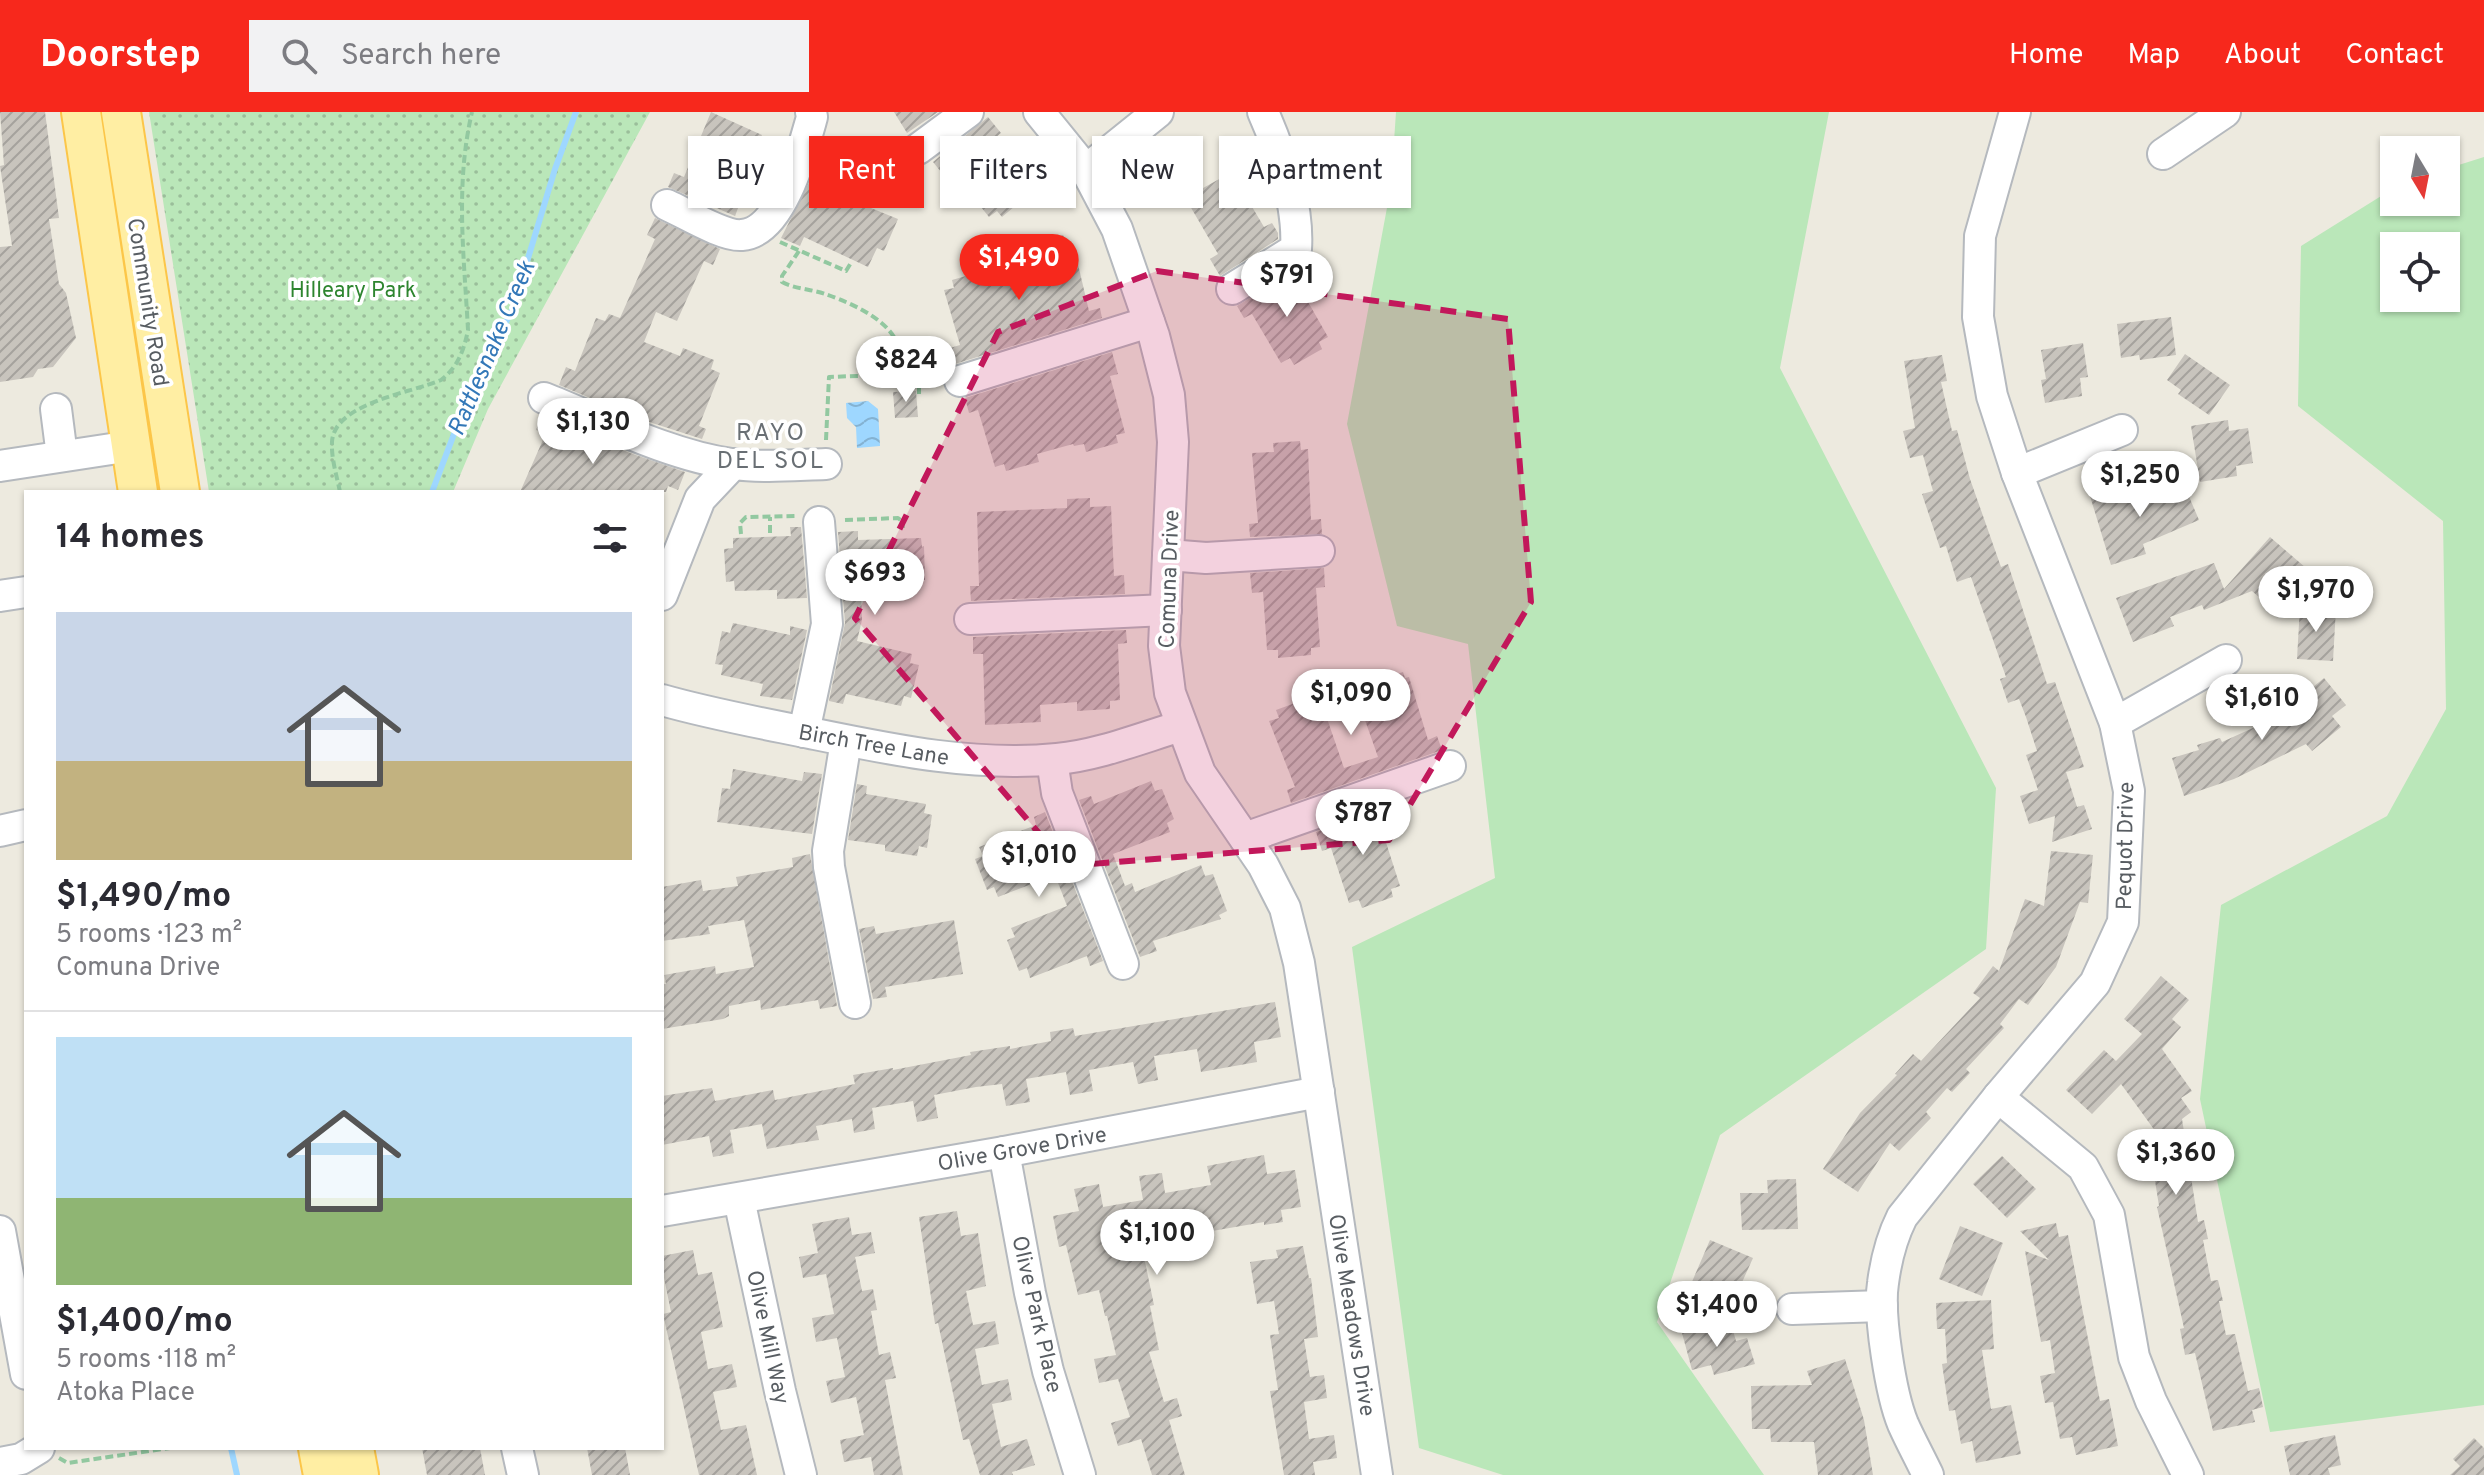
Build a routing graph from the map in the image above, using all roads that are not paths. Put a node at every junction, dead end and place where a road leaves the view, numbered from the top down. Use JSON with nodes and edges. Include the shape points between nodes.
{"nodes":[{"id":1,"x":81,"y":112,"type":"edge"},
{"id":2,"x":121,"y":112,"type":"edge"},
{"id":3,"x":968,"y":112,"type":"edge"},
{"id":4,"x":1039,"y":112,"type":"edge"},
{"id":5,"x":1158,"y":112,"type":"edge"},
{"id":6,"x":1263,"y":112,"type":"edge"},
{"id":7,"x":2015,"y":112,"type":"edge"},
{"id":8,"x":2225,"y":112,"type":"edge"},
{"id":9,"x":811,"y":115,"type":"edge"},
{"id":10,"x":924,"y":145,"type":"edge"},
{"id":11,"x":2163,"y":154,"type":"dead end"},
{"id":12,"x":1086,"y":170,"type":"junction"},
{"id":13,"x":667,"y":205,"type":"dead end"},
{"id":14,"x":1232,"y":289,"type":"dead end"},
{"id":15,"x":1149,"y":322,"type":"junction"},
{"id":16,"x":960,"y":381,"type":"dead end"},
{"id":17,"x":544,"y":398,"type":"dead end"},
{"id":18,"x":56,"y":409,"type":"dead end"},
{"id":19,"x":2122,"y":430,"type":"dead end"},
{"id":20,"x":131,"y":446,"type":"junction"},
{"id":21,"x":62,"y":456,"type":"junction"},
{"id":22,"x":733,"y":464,"type":"junction"},
{"id":23,"x":826,"y":464,"type":"dead end"},
{"id":24,"x":0,"y":466,"type":"edge"},
{"id":25,"x":2017,"y":473,"type":"junction"},
{"id":26,"x":138,"y":490,"type":"edge"},
{"id":27,"x":164,"y":490,"type":"edge"},
{"id":28,"x":180,"y":490,"type":"edge"},
{"id":29,"x":826,"y":521,"type":"road end"},
{"id":30,"x":1319,"y":551,"type":"dead end"},
{"id":31,"x":1168,"y":555,"type":"junction"},
{"id":32,"x":664,"y":590,"type":"edge"},
{"id":33,"x":24,"y":592,"type":"edge"},
{"id":34,"x":0,"y":596,"type":"edge"},
{"id":35,"x":1166,"y":610,"type":"junction"},
{"id":36,"x":970,"y":619,"type":"dead end"},
{"id":37,"x":2226,"y":660,"type":"dead end"},
{"id":38,"x":664,"y":701,"type":"edge"},
{"id":39,"x":2115,"y":723,"type":"junction"},
{"id":40,"x":1181,"y":726,"type":"junction"},
{"id":41,"x":804,"y":732,"type":"junction"},
{"id":42,"x":846,"y":741,"type":"junction"},
{"id":43,"x":1052,"y":760,"type":"junction"},
{"id":44,"x":1450,"y":766,"type":"dead end"},
{"id":45,"x":24,"y":825,"type":"edge"},
{"id":46,"x":0,"y":831,"type":"edge"},
{"id":47,"x":1245,"y":838,"type":"junction"},
{"id":48,"x":1123,"y":964,"type":"dead end"},
{"id":49,"x":855,"y":1003,"type":"dead end"},
{"id":50,"x":1319,"y":1092,"type":"junction"},
{"id":51,"x":1998,"y":1097,"type":"junction"},
{"id":52,"x":1004,"y":1152,"type":"junction"},
{"id":53,"x":739,"y":1199,"type":"junction"},
{"id":54,"x":664,"y":1211,"type":"edge"},
{"id":55,"x":0,"y":1231,"type":"edge"},
{"id":56,"x":1882,"y":1306,"type":"junction"},
{"id":57,"x":1792,"y":1309,"type":"dead end"},
{"id":58,"x":24,"y":1363,"type":"edge"},
{"id":59,"x":36,"y":1450,"type":"edge"},
{"id":60,"x":318,"y":1450,"type":"edge"},
{"id":61,"x":354,"y":1450,"type":"edge"},
{"id":62,"x":517,"y":1450,"type":"edge"},
{"id":63,"x":0,"y":1463,"type":"edge"},
{"id":64,"x":323,"y":1475,"type":"edge"},
{"id":65,"x":359,"y":1475,"type":"edge"},
{"id":66,"x":523,"y":1475,"type":"edge"},
{"id":67,"x":801,"y":1475,"type":"edge"},
{"id":68,"x":1080,"y":1475,"type":"edge"},
{"id":69,"x":1377,"y":1475,"type":"edge"},
{"id":70,"x":1928,"y":1475,"type":"edge"},
{"id":71,"x":2188,"y":1475,"type":"edge"}],
"edges":[{"from":1,"to":20,"type":"main road","name":"Community Road"},
{"from":2,"to":28,"type":"main road","name":"Community Road"},
{"from":3,"to":10,"type":"street"},
{"from":4,"to":12,"type":"street","name":"Comuna Drive"},
{"from":5,"to":12,"type":"street"},
{"from":6,"to":14,"type":"street","via":[[1292,202],[1296,249]]},
{"from":7,"to":25,"type":"street","name":"Pequot Drive","via":[[1980,236],[1978,317],[1992,396]]},
{"from":8,"to":11,"type":"street"},
{"from":9,"to":13,"type":"street","via":[[799,162],[769,223],[756,232],[728,232]]},
{"from":12,"to":15,"type":"street","name":"Comuna Drive","via":[[1117,229]]},
{"from":15,"to":16,"type":"street"},
{"from":15,"to":31,"type":"street","name":"Comuna Drive","via":[[1169,395],[1173,442]]},
{"from":17,"to":22,"type":"street","via":[[692,456]]},
{"from":18,"to":21,"type":"street"},
{"from":19,"to":25,"type":"street"},
{"from":20,"to":21,"type":"street"},
{"from":20,"to":26,"type":"main road","name":"Community Road"},
{"from":20,"to":27,"type":"main road","via":[[154,446]]},
{"from":21,"to":24,"type":"street"},
{"from":22,"to":23,"type":"street"},
{"from":22,"to":32,"type":"street","via":[[700,499]]},
{"from":25,"to":39,"type":"street","name":"Pequot Drive"},
{"from":29,"to":41,"type":"street","via":[[827,624]]},
{"from":30,"to":31,"type":"street","via":[[1206,558]]},
{"from":31,"to":35,"type":"street","name":"Comuna Drive"},
{"from":33,"to":34,"type":"street"},
{"from":35,"to":36,"type":"street"},
{"from":35,"to":40,"type":"street","name":"Comuna Drive","via":[[1170,693]]},
{"from":37,"to":39,"type":"street"},
{"from":38,"to":41,"type":"street","name":"Birch Tree Lane"},
{"from":39,"to":51,"type":"street","name":"Pequot Drive","via":[[2129,791],[2123,922],[2095,983]]},
{"from":40,"to":43,"type":"street","name":"Birch Tree Lane"},
{"from":40,"to":47,"type":"street","name":"Comuna Drive","via":[[1200,773]]},
{"from":41,"to":42,"type":"street","name":"Birch Tree Lane"},
{"from":42,"to":43,"type":"street","name":"Birch Tree Lane","via":[[963,760]]},
{"from":42,"to":49,"type":"street","via":[[828,851]]},
{"from":43,"to":48,"type":"street","via":[[1057,793]]},
{"from":44,"to":47,"type":"street"},
{"from":45,"to":46,"type":"street"},
{"from":47,"to":50,"type":"street","name":"Comuna Drive","via":[[1285,908]]},
{"from":50,"to":52,"type":"street","name":"Olive Grove Drive"},
{"from":50,"to":69,"type":"street","name":"Olive Meadows Drive"},
{"from":51,"to":56,"type":"street","name":"Pequot Drive","via":[[1902,1217],[1882,1283]]},
{"from":51,"to":71,"type":"street","via":[[2083,1167],[2109,1215],[2134,1357]]},
{"from":52,"to":53,"type":"street","name":"Olive Grove Drive"},
{"from":52,"to":68,"type":"street","name":"Olive Park Place","via":[[1048,1371]]},
{"from":53,"to":54,"type":"street","name":"Olive Grove Drive"},
{"from":53,"to":67,"type":"street","name":"Olive Mill Way"},
{"from":55,"to":58,"type":"street"},
{"from":56,"to":57,"type":"street"},
{"from":56,"to":70,"type":"street","name":"Pequot Drive","via":[[1893,1391]]},
{"from":59,"to":63,"type":"street"},
{"from":60,"to":64,"type":"main road"},
{"from":61,"to":65,"type":"main road"},
{"from":62,"to":66,"type":"street"}]}
